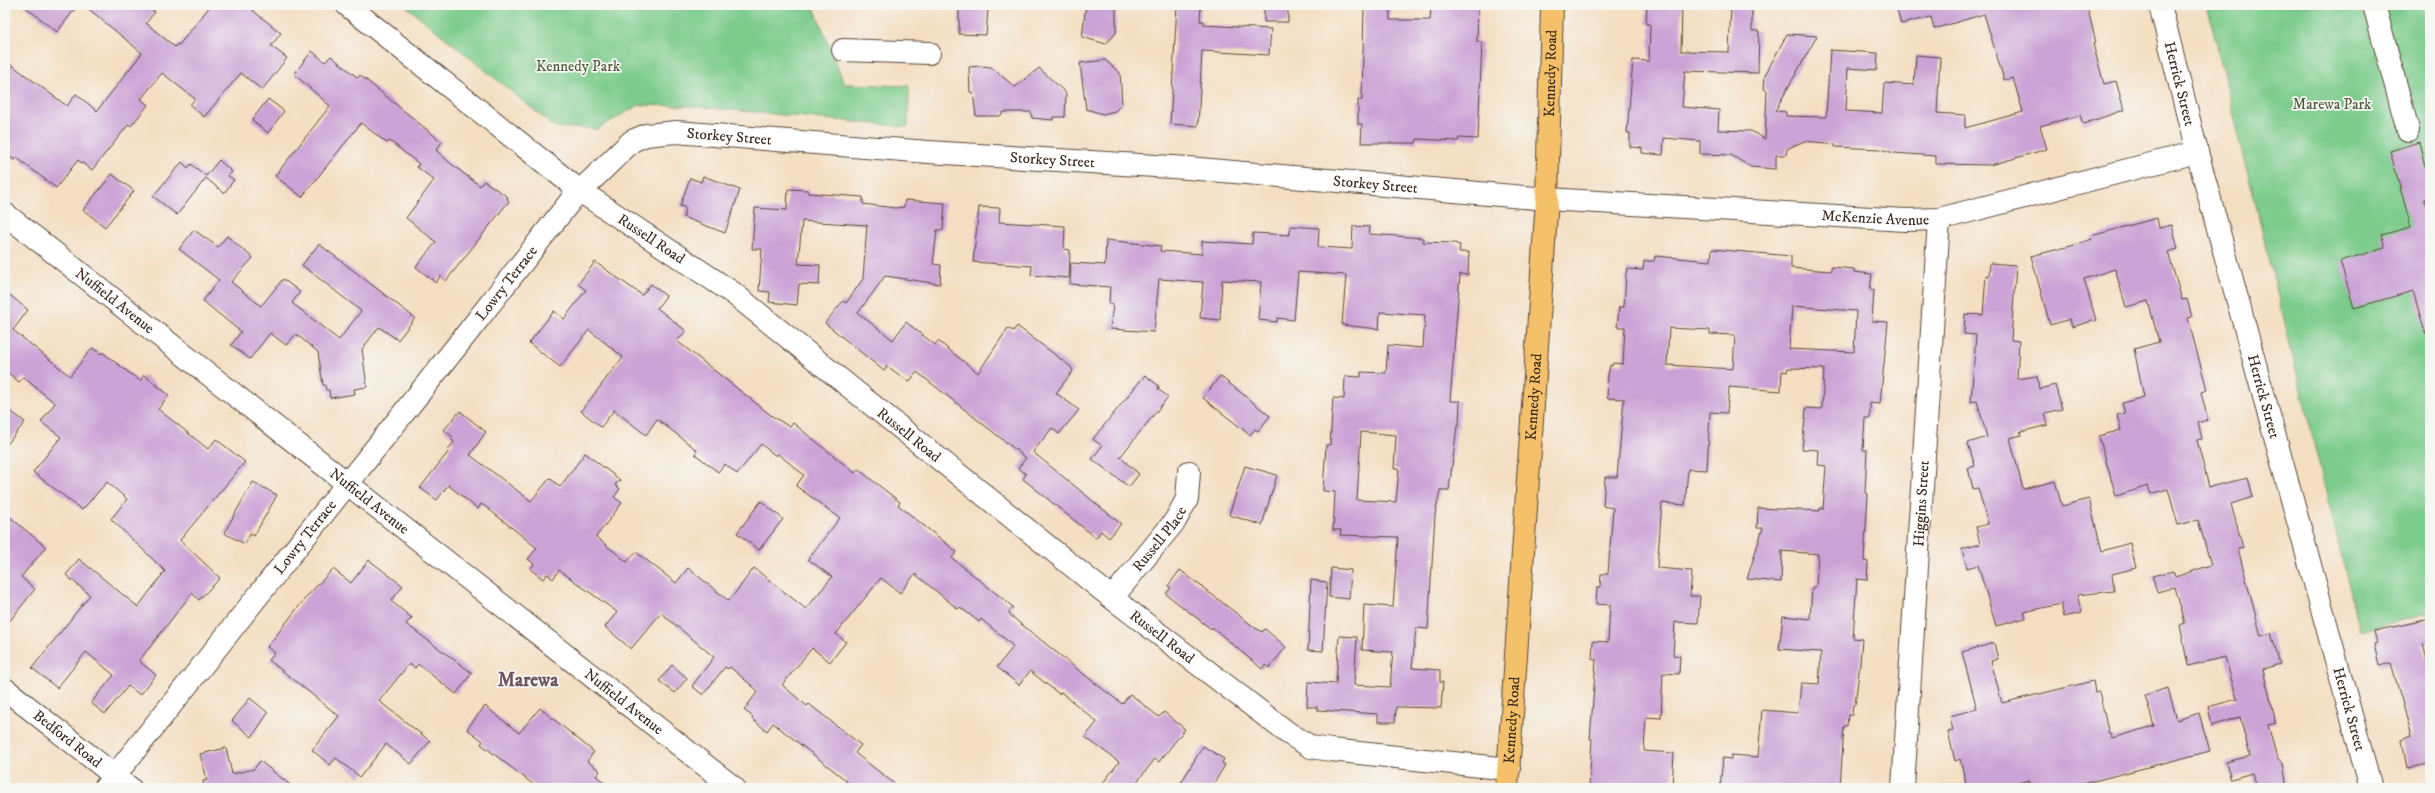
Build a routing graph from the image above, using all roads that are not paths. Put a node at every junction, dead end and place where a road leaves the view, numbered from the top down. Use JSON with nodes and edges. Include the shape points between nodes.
{"nodes":[{"id":1,"x":347,"y":5,"type":"edge"},
{"id":2,"x":1552,"y":5,"type":"edge"},
{"id":3,"x":2160,"y":5,"type":"edge"},
{"id":4,"x":2374,"y":5,"type":"edge"},
{"id":5,"x":843,"y":50,"type":"dead end"},
{"id":6,"x":929,"y":53,"type":"dead end"},
{"id":7,"x":2408,"y":130,"type":"dead end"},
{"id":8,"x":2197,"y":152,"type":"junction"},
{"id":9,"x":580,"y":191,"type":"junction"},
{"id":10,"x":1546,"y":199,"type":"junction"},
{"id":11,"x":5,"y":214,"type":"edge"},
{"id":12,"x":1939,"y":219,"type":"junction"},
{"id":13,"x":1190,"y":472,"type":"dead end"},
{"id":14,"x":348,"y":482,"type":"junction"},
{"id":15,"x":1112,"y":598,"type":"junction"},
{"id":16,"x":5,"y":689,"type":"edge"},
{"id":17,"x":1508,"y":778,"type":"edge"},
{"id":18,"x":117,"y":784,"type":"edge"},
{"id":19,"x":734,"y":788,"type":"edge"},
{"id":20,"x":1903,"y":788,"type":"edge"},
{"id":21,"x":2371,"y":788,"type":"edge"}],
"edges":[{"from":1,"to":9,"type":"street","name":"Russell Road"},
{"from":2,"to":10,"type":"main road","name":"Kennedy Road"},
{"from":3,"to":8,"type":"street","name":"Herrick Street"},
{"from":4,"to":7,"type":"street"},
{"from":5,"to":6,"type":"street"},
{"from":8,"to":12,"type":"street","name":"McKenzie Avenue"},
{"from":8,"to":21,"type":"street","name":"Herrick Street"},
{"from":9,"to":10,"type":"street","name":"Storkey Street","via":[[632,141],[646,135],[676,132],[928,152],[1188,168]]},
{"from":9,"to":14,"type":"street","name":"Lowry Terrace"},
{"from":9,"to":15,"type":"street","name":"Russell Road","via":[[734,293]]},
{"from":10,"to":12,"type":"street","name":"McKenzie Avenue","via":[[1862,219]]},
{"from":10,"to":17,"type":"main road","name":"Kennedy Road"},
{"from":11,"to":14,"type":"street","name":"Nuffield Avenue"},
{"from":12,"to":20,"type":"street","name":"Higgins Street"},
{"from":13,"to":15,"type":"street","name":"Russell Place","via":[[1187,499],[1176,522]]},
{"from":14,"to":18,"type":"street","name":"Lowry Terrace"},
{"from":14,"to":19,"type":"street","name":"Nuffield Avenue"},
{"from":15,"to":17,"type":"street","name":"Russell Road","via":[[1288,733],[1311,746]]},
{"from":16,"to":18,"type":"street","name":"Bedford Road"}]}
